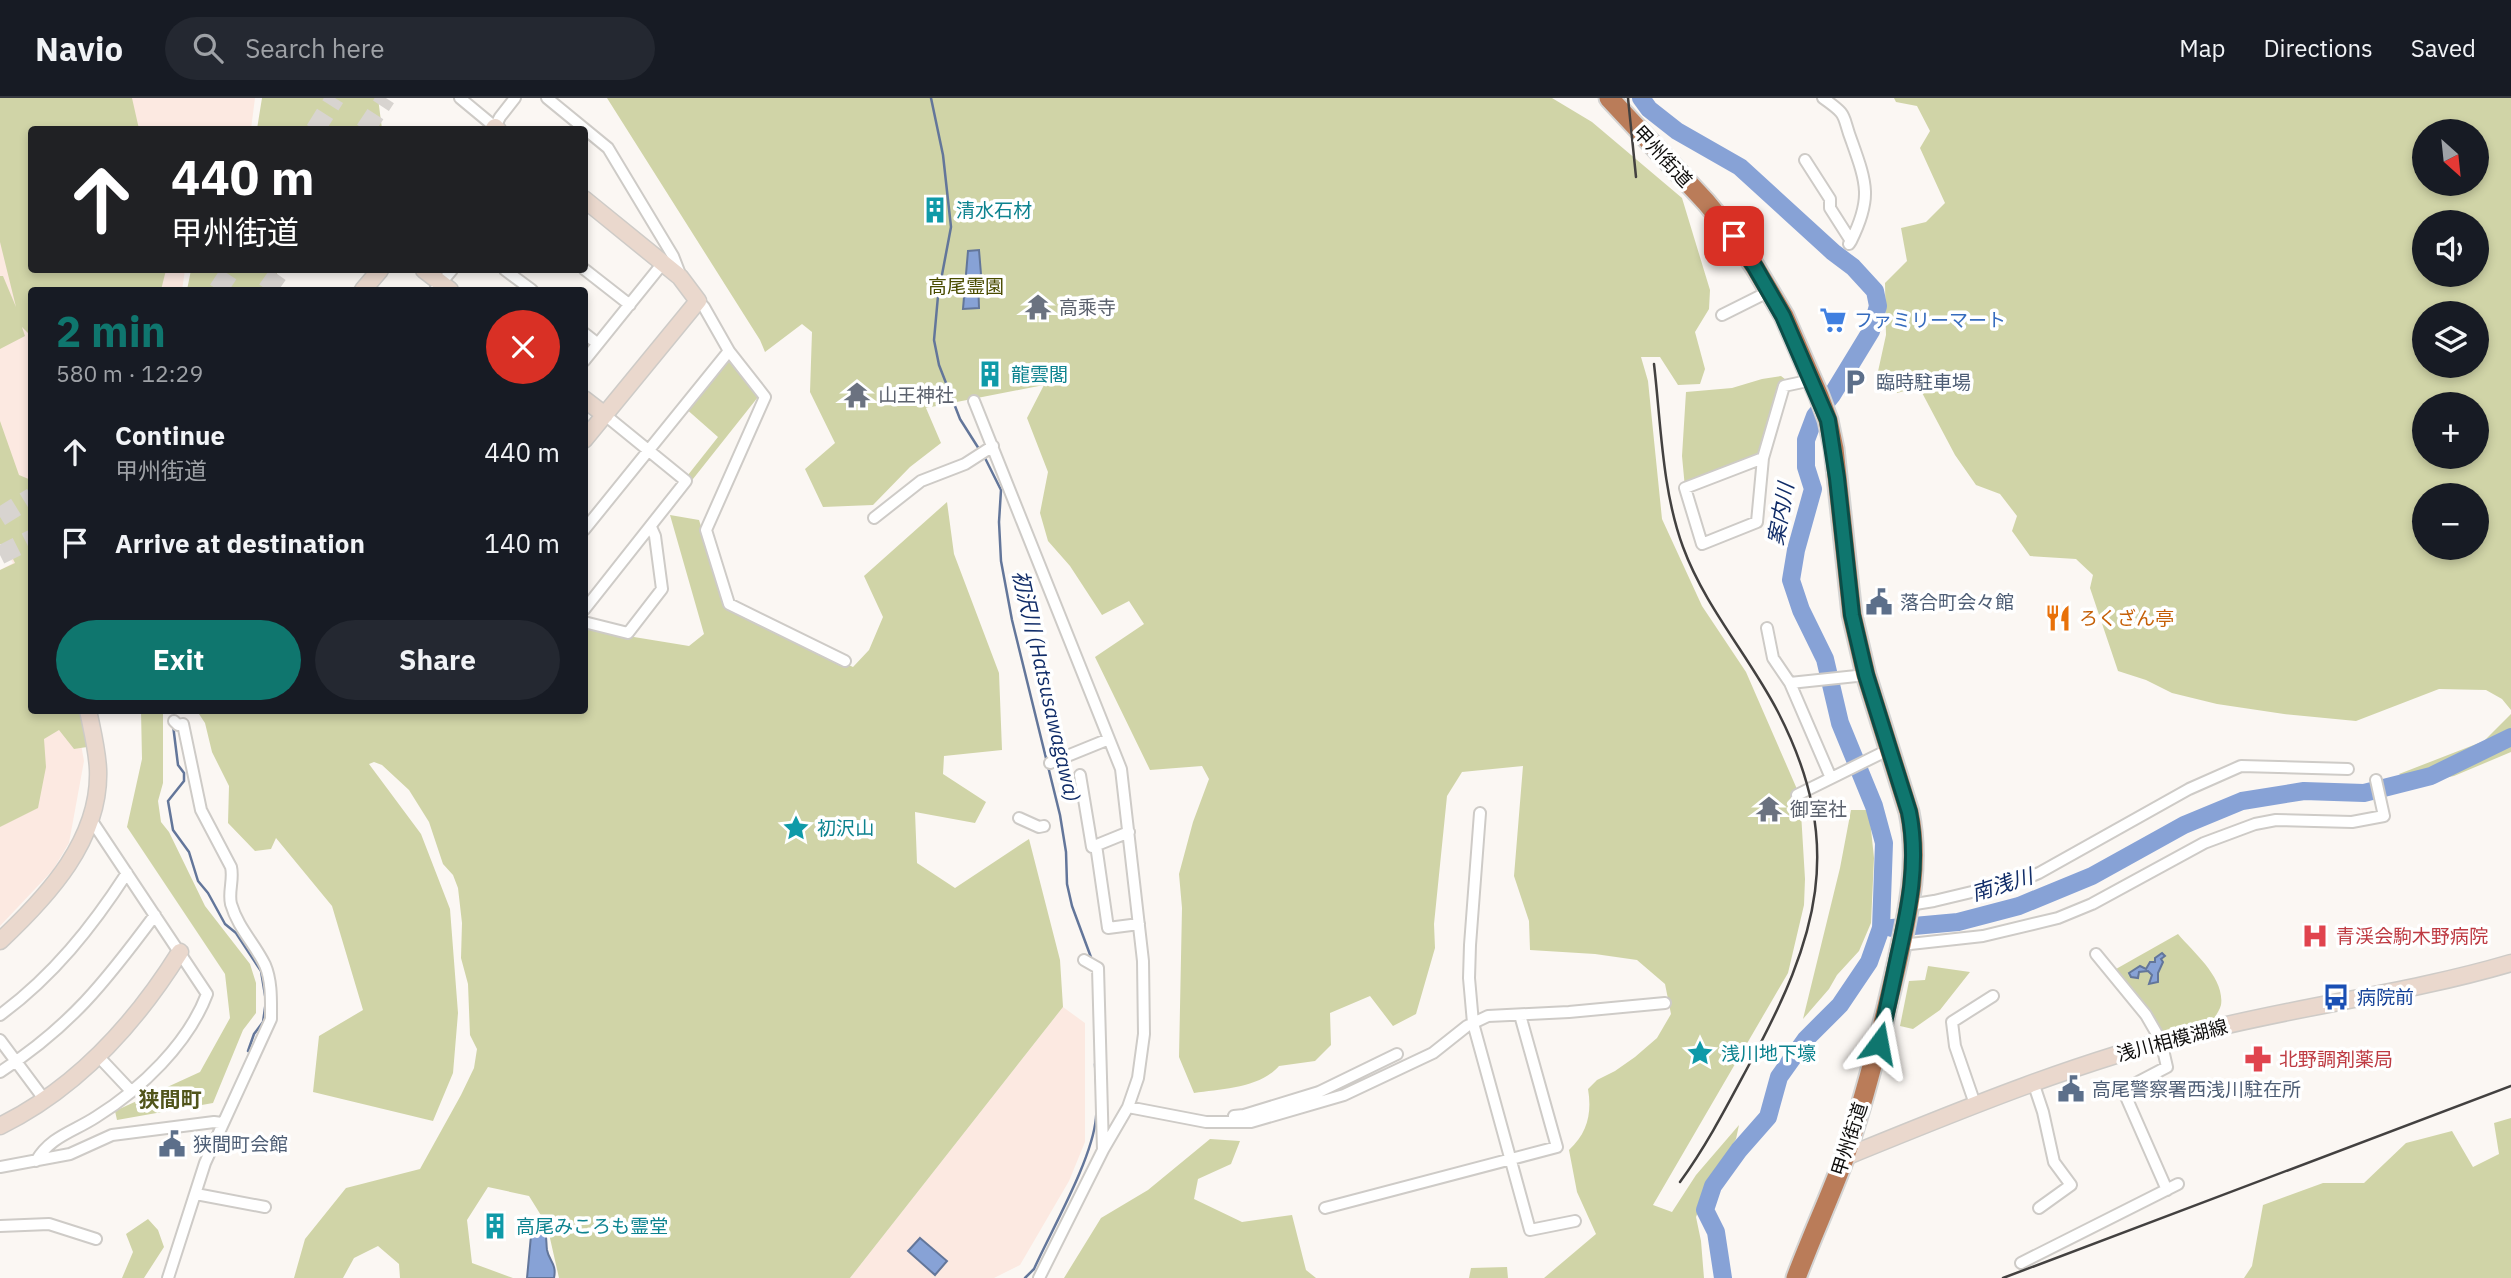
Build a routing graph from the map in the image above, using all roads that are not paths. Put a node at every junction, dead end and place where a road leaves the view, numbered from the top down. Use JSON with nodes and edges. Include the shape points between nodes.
{"nodes":[{"id":1,"x":460,"y":98,"type":"edge"},
{"id":2,"x":515,"y":98,"type":"edge"},
{"id":3,"x":547,"y":98,"type":"edge"},
{"id":4,"x":1823,"y":98,"type":"edge"},
{"id":5,"x":1619,"y":101,"type":"edge"},
{"id":6,"x":492,"y":126,"type":"edge"},
{"id":7,"x":496,"y":126,"type":"edge"},
{"id":8,"x":581,"y":126,"type":"edge"},
{"id":9,"x":588,"y":132,"type":"edge"},
{"id":10,"x":1805,"y":160,"type":"dead end"},
{"id":11,"x":588,"y":202,"type":"edge"},
{"id":12,"x":663,"y":263,"type":"junction"},
{"id":13,"x":588,"y":272,"type":"edge"},
{"id":14,"x":377,"y":273,"type":"edge"},
{"id":15,"x":427,"y":273,"type":"edge"},
{"id":16,"x":509,"y":273,"type":"edge"},
{"id":17,"x":680,"y":277,"type":"junction"},
{"id":18,"x":366,"y":287,"type":"edge"},
{"id":19,"x":441,"y":287,"type":"edge"},
{"id":20,"x":528,"y":287,"type":"edge"},
{"id":21,"x":1770,"y":291,"type":"junction"},
{"id":22,"x":698,"y":301,"type":"junction"},
{"id":23,"x":630,"y":305,"type":"junction"},
{"id":24,"x":1722,"y":315,"type":"dead end"},
{"id":25,"x":588,"y":335,"type":"edge"},
{"id":26,"x":598,"y":344,"type":"junction"},
{"id":27,"x":729,"y":351,"type":"junction"},
{"id":28,"x":588,"y":356,"type":"edge"},
{"id":29,"x":1815,"y":388,"type":"junction"},
{"id":30,"x":974,"y":401,"type":"dead end"},
{"id":31,"x":588,"y":402,"type":"edge"},
{"id":32,"x":605,"y":415,"type":"junction"},
{"id":33,"x":588,"y":435,"type":"edge"},
{"id":34,"x":649,"y":450,"type":"junction"},
{"id":35,"x":985,"y":452,"type":"junction"},
{"id":36,"x":1763,"y":458,"type":"junction"},
{"id":37,"x":874,"y":518,"type":"dead end"},
{"id":38,"x":588,"y":525,"type":"edge"},
{"id":39,"x":651,"y":527,"type":"junction"},
{"id":40,"x":588,"y":605,"type":"edge"},
{"id":41,"x":588,"y":623,"type":"edge"},
{"id":42,"x":1768,"y":628,"type":"dead end"},
{"id":43,"x":845,"y":661,"type":"dead end"},
{"id":44,"x":1866,"y":675,"type":"junction"},
{"id":45,"x":1790,"y":683,"type":"junction"},
{"id":46,"x":89,"y":714,"type":"edge"},
{"id":47,"x":174,"y":721,"type":"dead end"},
{"id":48,"x":1109,"y":739,"type":"junction"},
{"id":49,"x":1880,"y":754,"type":"junction"},
{"id":50,"x":1050,"y":762,"type":"dead end"},
{"id":51,"x":2348,"y":769,"type":"dead end"},
{"id":52,"x":1080,"y":775,"type":"dead end"},
{"id":53,"x":1831,"y":778,"type":"junction"},
{"id":54,"x":2376,"y":780,"type":"dead end"},
{"id":55,"x":1797,"y":795,"type":"dead end"},
{"id":56,"x":1480,"y":813,"type":"dead end"},
{"id":57,"x":90,"y":818,"type":"junction"},
{"id":58,"x":1018,"y":818,"type":"dead end"},
{"id":59,"x":1044,"y":826,"type":"dead end"},
{"id":60,"x":1129,"y":832,"type":"junction"},
{"id":61,"x":1096,"y":845,"type":"junction"},
{"id":62,"x":127,"y":873,"type":"junction"},
{"id":63,"x":1909,"y":907,"type":"junction"},
{"id":64,"x":155,"y":915,"type":"junction"},
{"id":65,"x":1139,"y":924,"type":"junction"},
{"id":66,"x":0,"y":941,"type":"edge"},
{"id":67,"x":1901,"y":943,"type":"junction"},
{"id":68,"x":180,"y":952,"type":"junction"},
{"id":69,"x":2096,"y":954,"type":"dead end"},
{"id":70,"x":1084,"y":960,"type":"dead end"},
{"id":71,"x":2511,"y":963,"type":"edge"},
{"id":72,"x":1993,"y":996,"type":"dead end"},
{"id":73,"x":1665,"y":1003,"type":"dead end"},
{"id":74,"x":1520,"y":1014,"type":"junction"},
{"id":75,"x":0,"y":1015,"type":"edge"},
{"id":76,"x":1473,"y":1023,"type":"junction"},
{"id":77,"x":0,"y":1040,"type":"edge"},
{"id":78,"x":2161,"y":1041,"type":"junction"},
{"id":79,"x":1397,"y":1054,"type":"dead end"},
{"id":80,"x":98,"y":1056,"type":"junction"},
{"id":81,"x":16,"y":1061,"type":"junction"},
{"id":82,"x":0,"y":1072,"type":"edge"},
{"id":83,"x":2033,"y":1083,"type":"junction"},
{"id":84,"x":131,"y":1091,"type":"junction"},
{"id":85,"x":44,"y":1099,"type":"junction"},
{"id":86,"x":1975,"y":1104,"type":"junction"},
{"id":87,"x":1128,"y":1107,"type":"junction"},
{"id":88,"x":1185,"y":1117,"type":"junction"},
{"id":89,"x":222,"y":1123,"type":"junction"},
{"id":90,"x":0,"y":1126,"type":"edge"},
{"id":91,"x":1103,"y":1150,"type":"junction"},
{"id":92,"x":1845,"y":1157,"type":"junction"},
{"id":93,"x":1511,"y":1158,"type":"junction"},
{"id":94,"x":36,"y":1161,"type":"junction"},
{"id":95,"x":0,"y":1167,"type":"edge"},
{"id":96,"x":2178,"y":1184,"type":"dead end"},
{"id":97,"x":2167,"y":1190,"type":"junction"},
{"id":98,"x":195,"y":1194,"type":"junction"},
{"id":99,"x":265,"y":1207,"type":"dead end"},
{"id":100,"x":1325,"y":1208,"type":"dead end"},
{"id":101,"x":2039,"y":1208,"type":"dead end"},
{"id":102,"x":1574,"y":1221,"type":"dead end"},
{"id":103,"x":0,"y":1226,"type":"edge"},
{"id":104,"x":96,"y":1239,"type":"dead end"},
{"id":105,"x":2021,"y":1263,"type":"dead end"},
{"id":106,"x":168,"y":1278,"type":"edge"},
{"id":107,"x":1039,"y":1278,"type":"edge"},
{"id":108,"x":1796,"y":1278,"type":"edge"}],
"edges":[{"from":1,"to":6,"type":"street"},
{"from":2,"to":7,"type":"street"},
{"from":3,"to":8,"type":"street"},
{"from":4,"to":10,"type":"street","via":[[1847,121],[1866,180],[1862,219],[1849,244],[1830,208],[1830,199]]},
{"from":5,"to":21,"type":"highway","name":"甲州街道","via":[[1720,219]]},
{"from":9,"to":17,"type":"street","via":[[608,148],[673,256]]},
{"from":11,"to":12,"type":"street"},
{"from":12,"to":17,"type":"street"},
{"from":12,"to":23,"type":"street"},
{"from":13,"to":23,"type":"street"},
{"from":14,"to":18,"type":"street"},
{"from":15,"to":19,"type":"street"},
{"from":16,"to":20,"type":"street"},
{"from":17,"to":22,"type":"street"},
{"from":21,"to":24,"type":"street"},
{"from":21,"to":29,"type":"highway","name":"甲州街道"},
{"from":22,"to":27,"type":"street"},
{"from":22,"to":32,"type":"street"},
{"from":23,"to":26,"type":"street"},
{"from":25,"to":26,"type":"street"},
{"from":26,"to":28,"type":"street"},
{"from":27,"to":34,"type":"street"},
{"from":27,"to":43,"type":"street","via":[[765,397],[706,530],[729,604]]},
{"from":29,"to":36,"type":"street","via":[[1784,386]]},
{"from":29,"to":44,"type":"highway","name":"甲州街道","via":[[1828,420],[1852,615]]},
{"from":30,"to":35,"type":"street"},
{"from":31,"to":32,"type":"street"},
{"from":32,"to":33,"type":"street"},
{"from":32,"to":34,"type":"street"},
{"from":34,"to":38,"type":"street"},
{"from":34,"to":39,"type":"street","via":[[686,481]]},
{"from":35,"to":37,"type":"street","via":[[921,481]]},
{"from":35,"to":48,"type":"street"},
{"from":36,"to":36,"type":"street","via":[[1685,488],[1702,544],[1757,522]]},
{"from":39,"to":40,"type":"street"},
{"from":39,"to":41,"type":"street","via":[[662,589],[628,633]]},
{"from":42,"to":45,"type":"street","via":[[1773,658]]},
{"from":44,"to":45,"type":"street"},
{"from":44,"to":49,"type":"highway","name":"甲州街道"},
{"from":45,"to":53,"type":"street"},
{"from":46,"to":57,"type":"street","via":[[98,769]]},
{"from":47,"to":89,"type":"street","via":[[183,724],[201,810],[231,866],[230,901],[265,967],[271,999],[271,1019]]},
{"from":48,"to":50,"type":"street"},
{"from":48,"to":60,"type":"street","via":[[1121,769]]},
{"from":49,"to":53,"type":"street"},
{"from":49,"to":63,"type":"highway","name":"甲州街道","via":[[1909,812],[1913,833]]},
{"from":51,"to":63,"type":"street","via":[[2241,766],[2189,789],[2039,873]]},
{"from":52,"to":61,"type":"street","via":[[1092,847]]},
{"from":53,"to":55,"type":"street"},
{"from":54,"to":67,"type":"street","via":[[2384,816],[2352,822],[2276,820],[2204,843],[2058,918],[1983,936]]},
{"from":56,"to":76,"type":"street","via":[[1470,945]]},
{"from":57,"to":62,"type":"street"},
{"from":57,"to":66,"type":"street","via":[[61,874]]},
{"from":58,"to":59,"type":"street"},
{"from":60,"to":61,"type":"street"},
{"from":60,"to":65,"type":"street"},
{"from":61,"to":65,"type":"street","via":[[1108,928]]},
{"from":62,"to":64,"type":"street"},
{"from":62,"to":75,"type":"street","via":[[70,951]]},
{"from":63,"to":67,"type":"highway","name":"甲州街道"},
{"from":64,"to":68,"type":"street"},
{"from":64,"to":81,"type":"street","via":[[76,1013]]},
{"from":65,"to":87,"type":"street","via":[[1144,1034],[1139,1078]]},
{"from":67,"to":92,"type":"highway","name":"甲州街道","via":[[1883,1028]]},
{"from":68,"to":80,"type":"street","via":[[134,1019]]},
{"from":68,"to":84,"type":"street","via":[[206,990],[206,997],[179,1042]]},
{"from":69,"to":78,"type":"street","via":[[2140,1006]]},
{"from":70,"to":91,"type":"street","via":[[1098,968]]},
{"from":71,"to":78,"type":"street","name":"浅川相模湖線","via":[[2462,978]]},
{"from":72,"to":86,"type":"street","via":[[1952,1022],[1955,1046]]},
{"from":73,"to":74,"type":"street"},
{"from":74,"to":76,"type":"street","via":[[1488,1016]]},
{"from":74,"to":93,"type":"street","via":[[1557,1147]]},
{"from":76,"to":88,"type":"street","via":[[1433,1053],[1344,1095],[1251,1122]]},
{"from":76,"to":93,"type":"street"},
{"from":77,"to":81,"type":"street"},
{"from":78,"to":83,"type":"street","name":"浅川相模湖線"},
{"from":78,"to":97,"type":"street","via":[[2167,1067],[2123,1090]]},
{"from":79,"to":88,"type":"street","via":[[1326,1089],[1244,1115]]},
{"from":80,"to":84,"type":"street"},
{"from":80,"to":85,"type":"street"},
{"from":81,"to":82,"type":"street"},
{"from":81,"to":85,"type":"street"},
{"from":83,"to":86,"type":"street","name":"浅川相模湖線"},
{"from":83,"to":101,"type":"street","via":[[2054,1162],[2071,1185]]},
{"from":84,"to":94,"type":"street","via":[[51,1141]]},
{"from":85,"to":90,"type":"street"},
{"from":86,"to":92,"type":"street","name":"浅川相模湖線"},
{"from":87,"to":88,"type":"street"},
{"from":87,"to":91,"type":"street"},
{"from":89,"to":94,"type":"street","via":[[117,1134],[81,1151]]},
{"from":89,"to":98,"type":"street"},
{"from":91,"to":107,"type":"street"},
{"from":92,"to":108,"type":"highway","name":"甲州街道"},
{"from":93,"to":100,"type":"street"},
{"from":93,"to":102,"type":"street","via":[[1530,1230]]},
{"from":94,"to":95,"type":"street"},
{"from":96,"to":97,"type":"street"},
{"from":97,"to":105,"type":"street"},
{"from":98,"to":99,"type":"street"},
{"from":98,"to":106,"type":"street"},
{"from":103,"to":104,"type":"street","via":[[50,1224]]}]}
